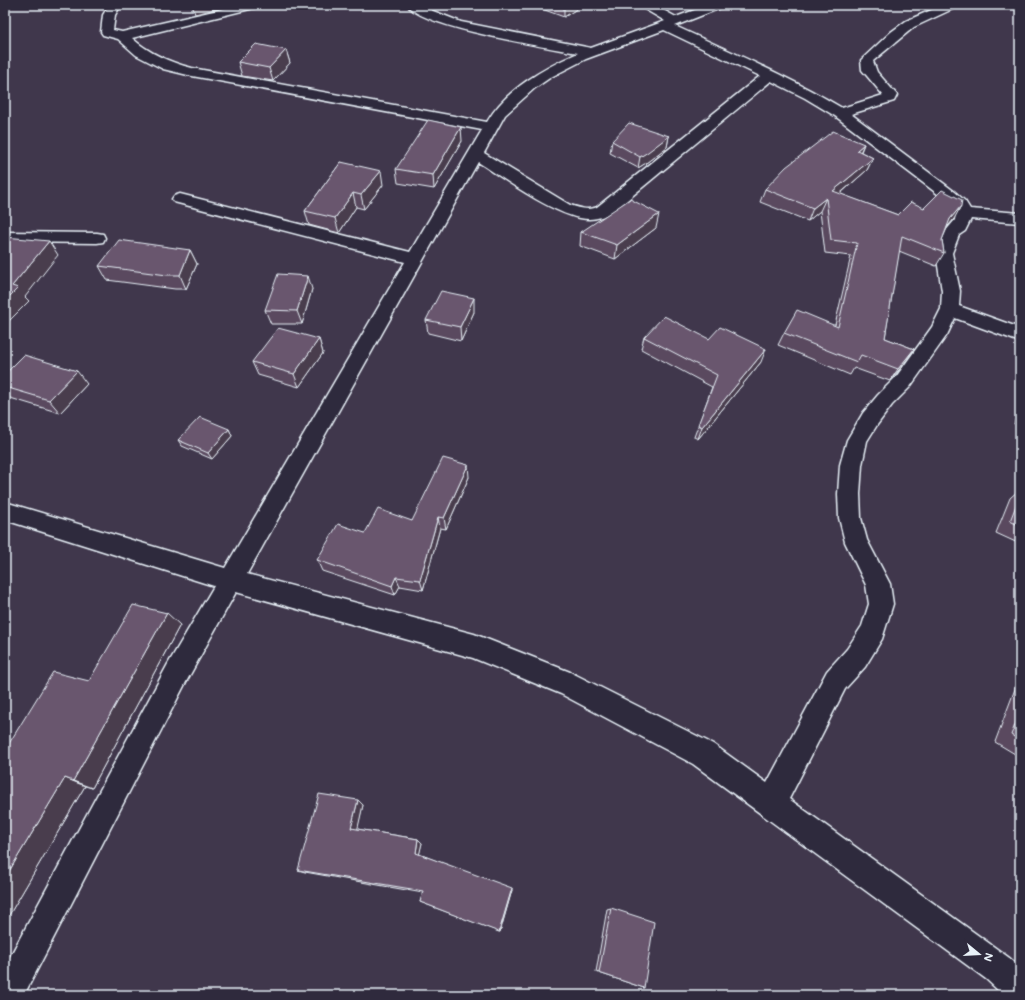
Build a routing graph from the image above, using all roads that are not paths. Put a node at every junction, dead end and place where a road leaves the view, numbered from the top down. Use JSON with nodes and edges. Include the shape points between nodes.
{"nodes":[{"id":1,"x":115,"y":5,"type":"edge"},
{"id":2,"x":254,"y":5,"type":"edge"},
{"id":3,"x":413,"y":5,"type":"edge"},
{"id":4,"x":645,"y":5,"type":"edge"},
{"id":5,"x":719,"y":5,"type":"edge"},
{"id":6,"x":953,"y":5,"type":"edge"},
{"id":7,"x":669,"y":23,"type":"junction"},
{"id":8,"x":122,"y":36,"type":"junction"},
{"id":9,"x":592,"y":52,"type":"junction"},
{"id":10,"x":770,"y":75,"type":"junction"},
{"id":11,"x":840,"y":113,"type":"junction"},
{"id":12,"x":491,"y":127,"type":"junction"},
{"id":13,"x":475,"y":154,"type":"junction"},
{"id":14,"x":180,"y":199,"type":"dead end"},
{"id":15,"x":964,"y":212,"type":"junction"},
{"id":16,"x":1020,"y":218,"type":"edge"},
{"id":17,"x":5,"y":238,"type":"edge"},
{"id":18,"x":97,"y":238,"type":"dead end"},
{"id":19,"x":415,"y":258,"type":"junction"},
{"id":20,"x":950,"y":309,"type":"junction"},
{"id":21,"x":1020,"y":335,"type":"edge"},
{"id":22,"x":5,"y":511,"type":"edge"},
{"id":23,"x":230,"y":580,"type":"junction"},
{"id":24,"x":771,"y":804,"type":"junction"},
{"id":25,"x":1020,"y":989,"type":"edge"},
{"id":26,"x":7,"y":995,"type":"edge"}],
"edges":[{"from":1,"to":8,"type":"street","via":[[109,15],[107,32]]},
{"from":2,"to":8,"type":"street"},
{"from":3,"to":9,"type":"street","via":[[458,25]]},
{"from":4,"to":7,"type":"street"},
{"from":5,"to":7,"type":"street"},
{"from":6,"to":11,"type":"street","via":[[910,24],[868,60],[868,71],[885,88],[890,95],[889,98]]},
{"from":7,"to":9,"type":"street"},
{"from":7,"to":10,"type":"street"},
{"from":8,"to":12,"type":"street","via":[[140,52],[168,66],[192,72]]},
{"from":9,"to":12,"type":"street","via":[[535,80],[499,112]]},
{"from":10,"to":11,"type":"street"},
{"from":10,"to":13,"type":"street","via":[[603,212],[585,214],[564,208]]},
{"from":11,"to":15,"type":"street","via":[[949,195]]},
{"from":12,"to":13,"type":"street"},
{"from":13,"to":19,"type":"street"},
{"from":14,"to":19,"type":"street"},
{"from":15,"to":16,"type":"street"},
{"from":15,"to":20,"type":"street","via":[[964,220],[952,233],[944,253],[951,291]]},
{"from":17,"to":18,"type":"street"},
{"from":19,"to":23,"type":"street"},
{"from":20,"to":21,"type":"street"},
{"from":20,"to":24,"type":"street","via":[[940,330],[903,382],[870,419],[857,440],[851,465],[850,518],[856,542],[878,584],[881,604],[873,631],[856,658],[836,680]]},
{"from":22,"to":23,"type":"street"},
{"from":23,"to":24,"type":"street","via":[[474,646],[570,685],[703,754]]},
{"from":23,"to":26,"type":"street","via":[[177,673]]},
{"from":24,"to":25,"type":"street","via":[[997,968]]}]}
